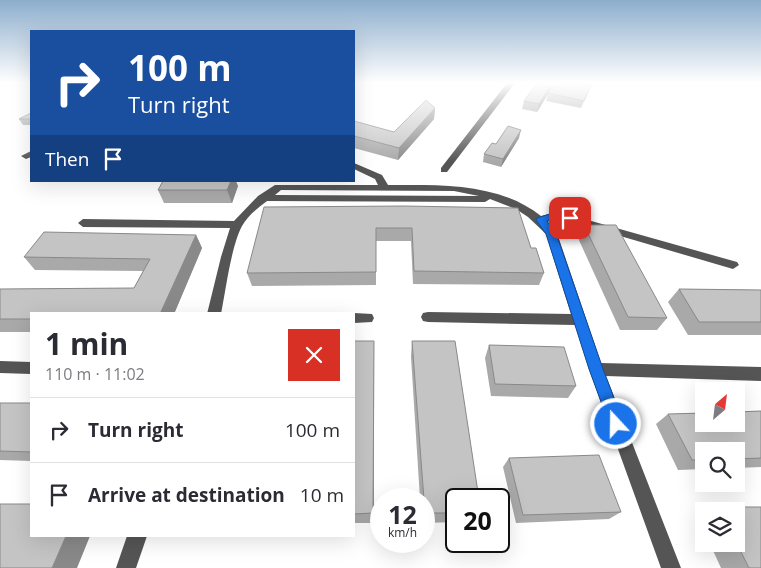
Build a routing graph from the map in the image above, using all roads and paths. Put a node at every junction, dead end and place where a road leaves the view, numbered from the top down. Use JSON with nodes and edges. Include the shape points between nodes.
{"nodes":[{"id":1,"x":491,"y":110,"type":"edge"},
{"id":2,"x":355,"y":166,"type":"edge"},
{"id":3,"x":444,"y":170,"type":"dead end"},
{"id":4,"x":280,"y":184,"type":"edge"},
{"id":5,"x":384,"y":186,"type":"junction"},
{"id":6,"x":262,"y":198,"type":"junction"},
{"id":7,"x":502,"y":199,"type":"junction"},
{"id":8,"x":540,"y":220,"type":"junction"},
{"id":9,"x":83,"y":224,"type":"dead end"},
{"id":10,"x":237,"y":225,"type":"junction"},
{"id":11,"x":733,"y":265,"type":"dead end"},
{"id":12,"x":214,"y":312,"type":"edge"},
{"id":13,"x":428,"y":317,"type":"dead end"},
{"id":14,"x":579,"y":320,"type":"junction"},
{"id":15,"x":0,"y":367,"type":"edge"},
{"id":16,"x":30,"y":368,"type":"edge"},
{"id":17,"x":596,"y":369,"type":"junction"},
{"id":18,"x":761,"y":374,"type":"edge"},
{"id":19,"x":137,"y":537,"type":"edge"},
{"id":20,"x":126,"y":568,"type":"edge"},
{"id":21,"x":671,"y":568,"type":"edge"}],
"edges":[{"from":1,"to":3,"type":"street"},
{"from":2,"to":5,"type":"street","via":[[379,177]]},
{"from":4,"to":5,"type":"street"},
{"from":4,"to":6,"type":"street"},
{"from":5,"to":7,"type":"street","via":[[454,188]]},
{"from":6,"to":7,"type":"street"},
{"from":6,"to":10,"type":"street"},
{"from":7,"to":8,"type":"street"},
{"from":8,"to":11,"type":"street","via":[[553,216],[570,218]]},
{"from":8,"to":14,"type":"street","via":[[551,233]]},
{"from":9,"to":10,"type":"street"},
{"from":10,"to":12,"type":"street","via":[[226,257]]},
{"from":13,"to":14,"type":"street"},
{"from":14,"to":17,"type":"street"},
{"from":15,"to":16,"type":"street"},
{"from":17,"to":18,"type":"street"},
{"from":17,"to":21,"type":"street"},
{"from":19,"to":20,"type":"street"}]}
